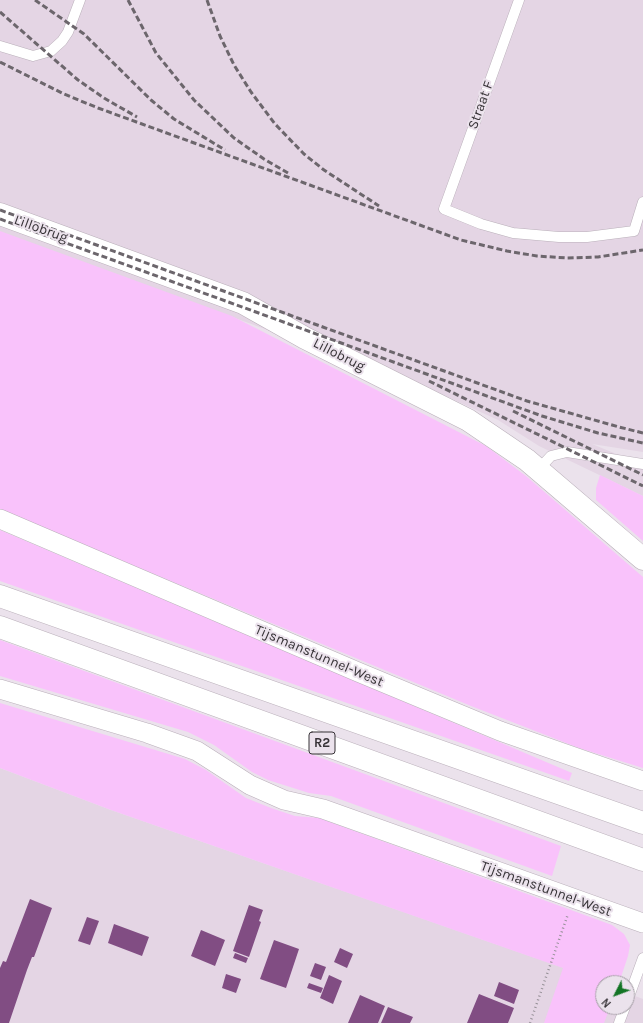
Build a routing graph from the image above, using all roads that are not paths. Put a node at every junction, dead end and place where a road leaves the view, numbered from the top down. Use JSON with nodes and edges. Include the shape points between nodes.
{"nodes":[{"id":1,"x":80,"y":0,"type":"edge"},
{"id":2,"x":519,"y":0,"type":"edge"},
{"id":3,"x":0,"y":46,"type":"edge"},
{"id":4,"x":643,"y":202,"type":"edge"},
{"id":5,"x":0,"y":214,"type":"edge"},
{"id":6,"x":643,"y":464,"type":"edge"},
{"id":7,"x":538,"y":470,"type":"junction"},
{"id":8,"x":0,"y":519,"type":"edge"},
{"id":9,"x":643,"y":559,"type":"edge"},
{"id":10,"x":0,"y":596,"type":"edge"},
{"id":11,"x":0,"y":627,"type":"edge"},
{"id":12,"x":0,"y":690,"type":"edge"},
{"id":13,"x":643,"y":781,"type":"edge"},
{"id":14,"x":643,"y":823,"type":"edge"},
{"id":15,"x":643,"y":860,"type":"edge"},
{"id":16,"x":643,"y":924,"type":"edge"},
{"id":17,"x":643,"y":958,"type":"edge"},
{"id":18,"x":635,"y":980,"type":"edge"}],
"edges":[{"from":1,"to":3,"type":"lane","via":[[68,32],[51,51],[33,56]]},
{"from":2,"to":4,"type":"lane","name":"Straat F","via":[[444,209],[481,224],[513,233],[560,238],[634,231]]},
{"from":5,"to":7,"type":"main road","name":"Lillobrug","via":[[249,306],[305,338],[468,420]]},
{"from":6,"to":7,"type":"lane","via":[[567,452],[551,456]]},
{"from":7,"to":9,"type":"main road","name":"Lillobrug"},
{"from":8,"to":13,"type":"street","name":"Tijsmanstunnel-West","via":[[500,731]]},
{"from":10,"to":14,"type":"main road","number":"R2"},
{"from":11,"to":15,"type":"main road","number":"R2"},
{"from":12,"to":16,"type":"street","name":"Tijsmanstunnel-West","via":[[147,733],[197,751],[250,785],[284,800],[323,809]]},
{"from":17,"to":18,"type":"lane"}]}
